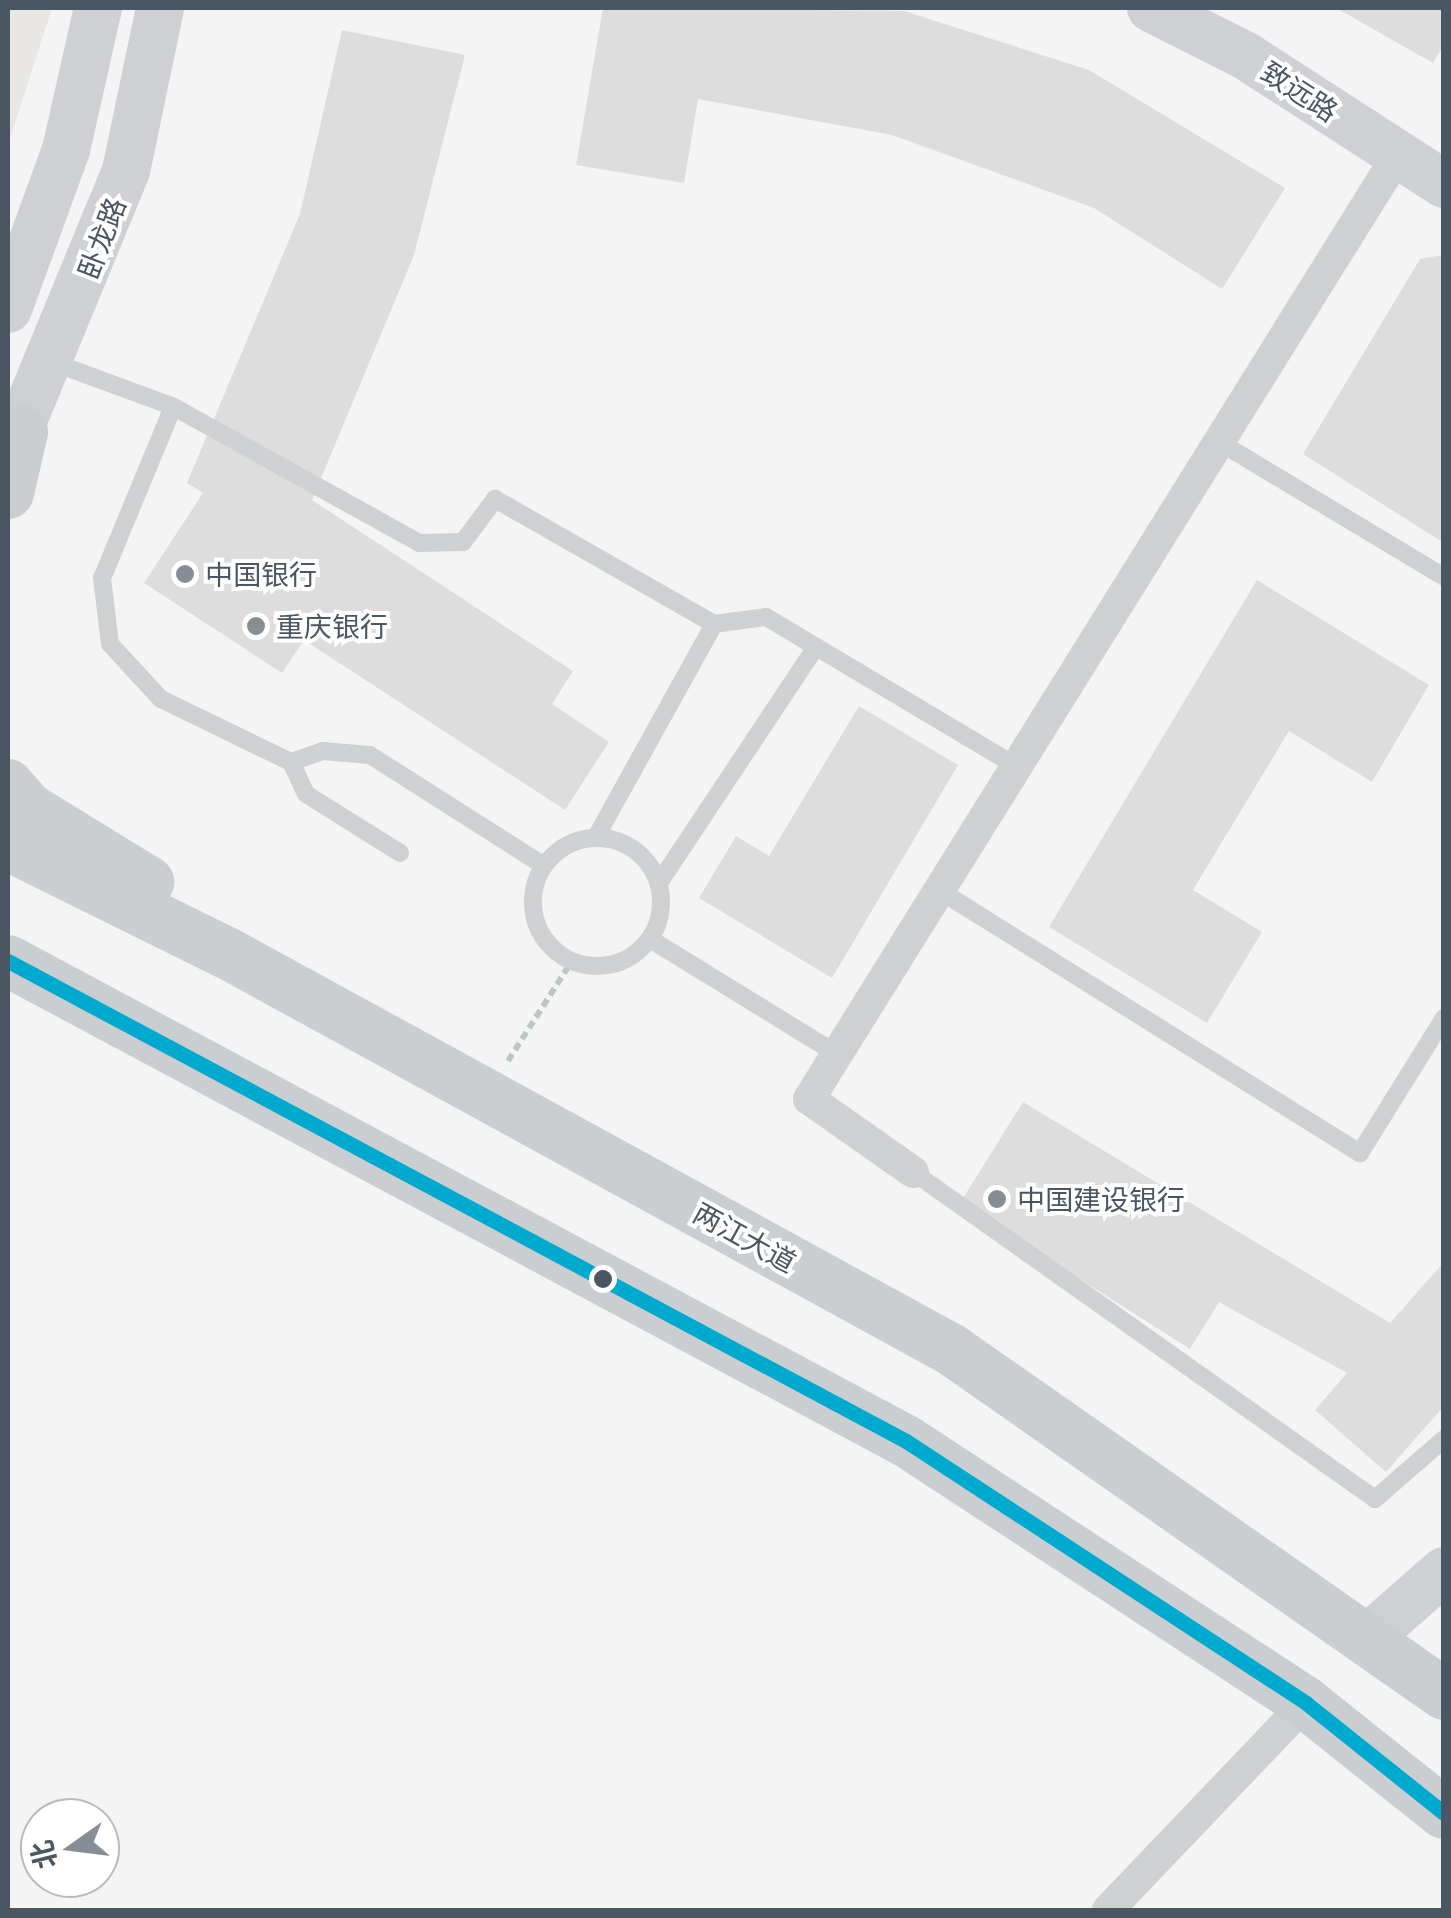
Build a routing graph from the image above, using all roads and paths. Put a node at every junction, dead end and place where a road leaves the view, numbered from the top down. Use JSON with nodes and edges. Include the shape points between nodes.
{"nodes":[{"id":1,"x":98,"y":8,"type":"edge"},
{"id":2,"x":160,"y":8,"type":"edge"},
{"id":3,"x":1152,"y":8,"type":"edge"},
{"id":4,"x":1398,"y":154,"type":"junction"},
{"id":5,"x":1444,"y":184,"type":"edge"},
{"id":6,"x":8,"y":309,"type":"edge"},
{"id":7,"x":52,"y":362,"type":"junction"},
{"id":8,"x":173,"y":407,"type":"junction"},
{"id":9,"x":1221,"y":443,"type":"junction"},
{"id":10,"x":15,"y":444,"type":"edge"},
{"id":11,"x":8,"y":493,"type":"edge"},
{"id":12,"x":1444,"y":577,"type":"edge"},
{"id":13,"x":714,"y":624,"type":"junction"},
{"id":14,"x":815,"y":648,"type":"junction"},
{"id":15,"x":291,"y":762,"type":"junction"},
{"id":16,"x":1019,"y":768,"type":"junction"},
{"id":17,"x":8,"y":786,"type":"edge"},
{"id":18,"x":596,"y":837,"type":"junction"},
{"id":19,"x":8,"y":845,"type":"edge"},
{"id":20,"x":400,"y":852,"type":"dead end"},
{"id":21,"x":544,"y":866,"type":"junction"},
{"id":22,"x":659,"y":883,"type":"junction"},
{"id":23,"x":942,"y":892,"type":"junction"},
{"id":24,"x":650,"y":939,"type":"junction"},
{"id":25,"x":227,"y":953,"type":"junction"},
{"id":26,"x":8,"y":960,"type":"edge"},
{"id":27,"x":572,"y":961,"type":"junction"},
{"id":28,"x":1444,"y":1018,"type":"edge"},
{"id":29,"x":837,"y":1054,"type":"junction"},
{"id":30,"x":486,"y":1095,"type":"junction"},
{"id":31,"x":913,"y":1172,"type":"joint"},
{"id":32,"x":1444,"y":1438,"type":"edge"},
{"id":33,"x":1444,"y":1571,"type":"edge"},
{"id":34,"x":1370,"y":1636,"type":"junction"},
{"id":35,"x":1444,"y":1694,"type":"edge"},
{"id":36,"x":1306,"y":1703,"type":"junction"},
{"id":37,"x":1444,"y":1813,"type":"edge"},
{"id":38,"x":1108,"y":1910,"type":"edge"}],
"edges":[{"from":1,"to":6,"type":"main road","via":[[66,150]]},
{"from":2,"to":7,"type":"main road","name":"卧龙路","via":[[126,171]]},
{"from":3,"to":4,"type":"main road","name":"致远路"},
{"from":4,"to":5,"type":"main road","name":"致远路"},
{"from":4,"to":9,"type":"street"},
{"from":7,"to":8,"type":"lane"},
{"from":7,"to":10,"type":"main road","name":"卧龙路"},
{"from":8,"to":13,"type":"lane","via":[[419,543],[464,542],[495,499]]},
{"from":8,"to":15,"type":"lane","via":[[102,578],[110,644],[160,699]]},
{"from":9,"to":12,"type":"lane"},
{"from":9,"to":16,"type":"street"},
{"from":10,"to":11,"type":"main road"},
{"from":13,"to":14,"type":"lane","via":[[766,617]]},
{"from":13,"to":18,"type":"lane"},
{"from":14,"to":16,"type":"lane"},
{"from":14,"to":22,"type":"lane"},
{"from":15,"to":20,"type":"lane","via":[[306,794]]},
{"from":15,"to":21,"type":"lane","via":[[322,751],[370,755]]},
{"from":16,"to":23,"type":"street"},
{"from":17,"to":25,"type":"main road","via":[[29,809],[137,872]]},
{"from":18,"to":21,"type":"lane"},
{"from":18,"to":22,"type":"lane","via":[[635,849]]},
{"from":19,"to":25,"type":"main road","name":"两江大道"},
{"from":21,"to":27,"type":"lane","via":[[534,886],[539,930]]},
{"from":22,"to":24,"type":"lane"},
{"from":23,"to":28,"type":"lane","via":[[1360,1153]]},
{"from":23,"to":29,"type":"street"},
{"from":24,"to":27,"type":"lane","via":[[613,965]]},
{"from":24,"to":29,"type":"lane"},
{"from":25,"to":30,"type":"main road","name":"两江大道"},
{"from":26,"to":36,"type":"main road","via":[[906,1441]]},
{"from":27,"to":30,"type":"path"},
{"from":29,"to":31,"type":"street","via":[[808,1099]]},
{"from":30,"to":34,"type":"main road","name":"两江大道","via":[[952,1350]]},
{"from":31,"to":32,"type":"lane","via":[[1375,1499]]},
{"from":33,"to":34,"type":"main road"},
{"from":34,"to":35,"type":"main road","name":"两江大道"},
{"from":36,"to":37,"type":"main road"},
{"from":36,"to":38,"type":"street"}]}
